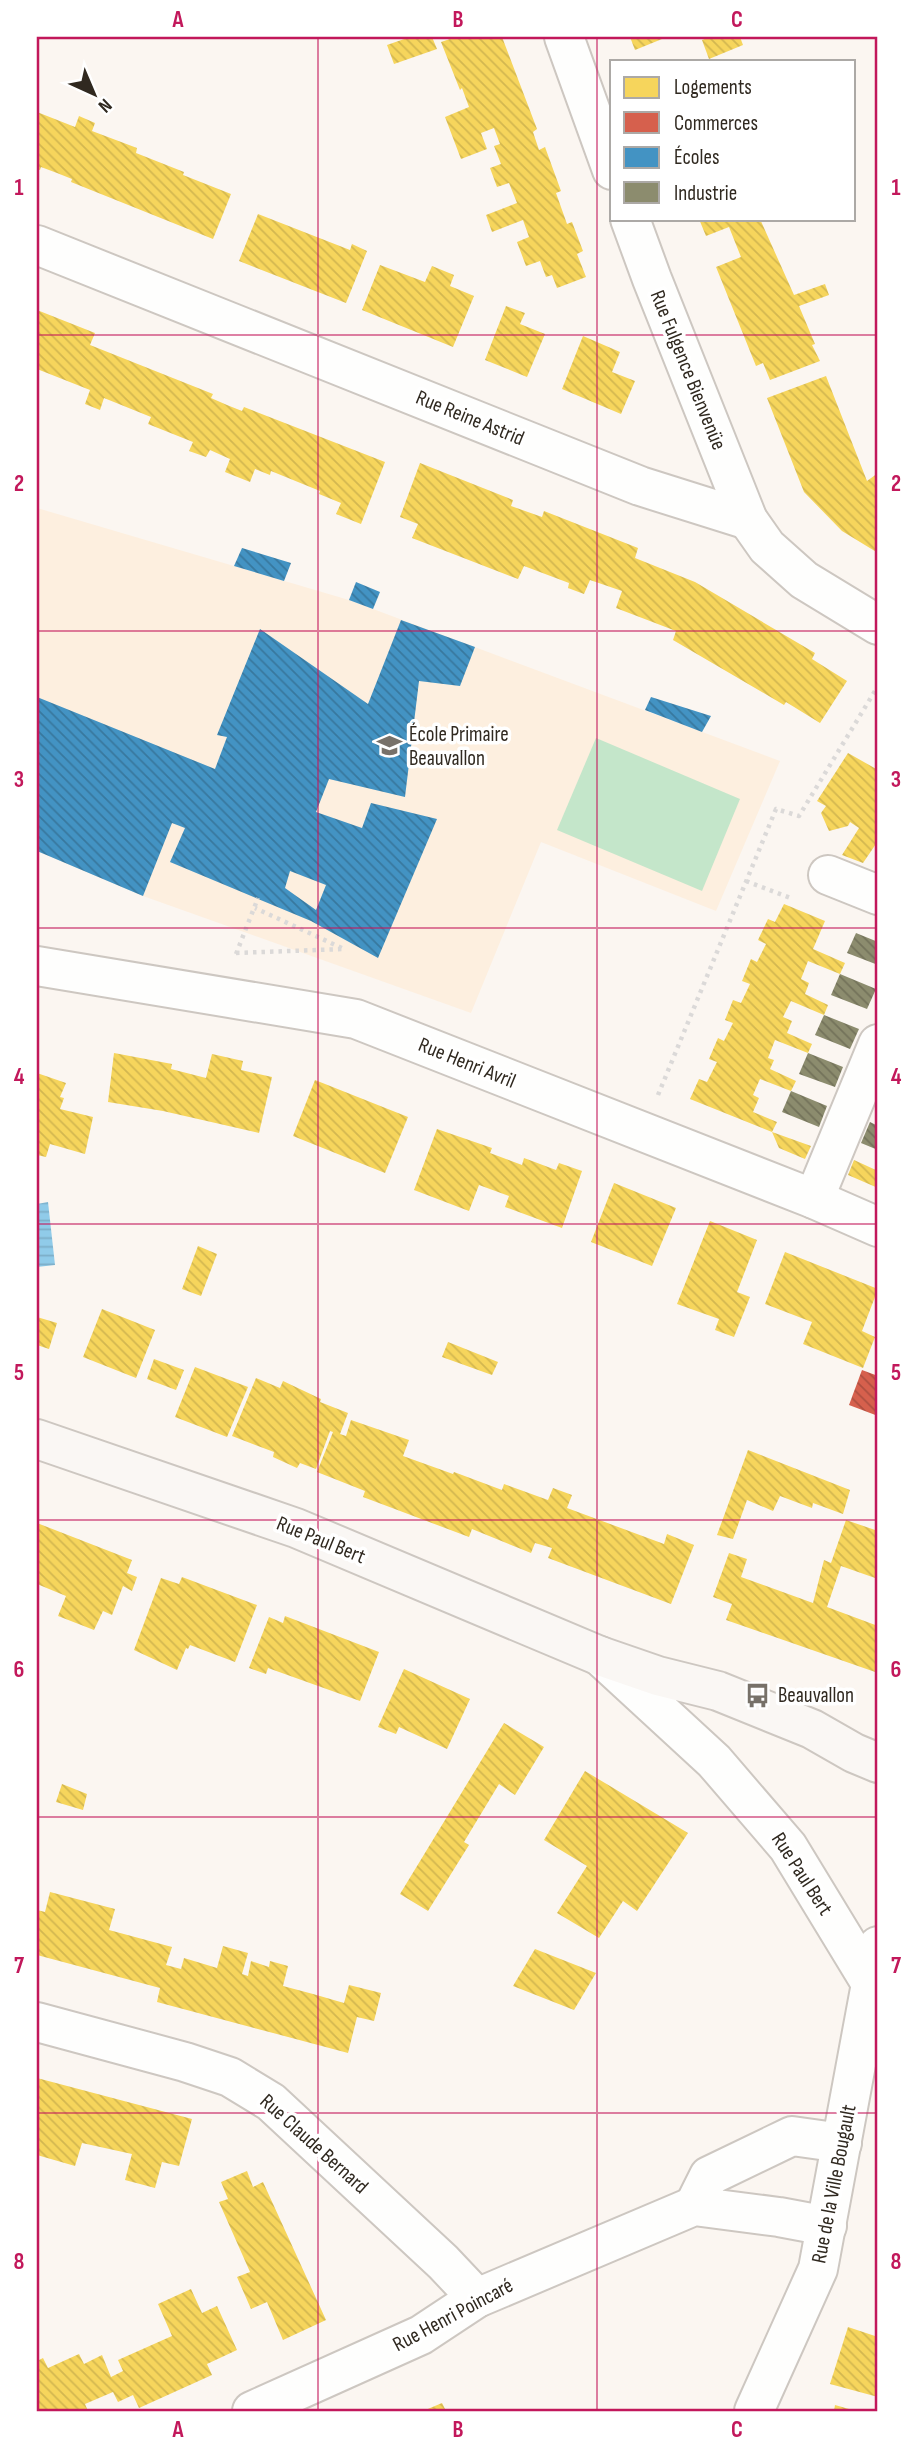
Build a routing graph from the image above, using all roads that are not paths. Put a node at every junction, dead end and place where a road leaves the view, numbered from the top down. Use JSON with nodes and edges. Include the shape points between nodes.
{"nodes":[{"id":1,"x":564,"y":37,"type":"edge"},
{"id":2,"x":610,"y":164,"type":"edge"},
{"id":3,"x":630,"y":220,"type":"edge"},
{"id":4,"x":37,"y":245,"type":"edge"},
{"id":5,"x":748,"y":520,"type":"junction"},
{"id":6,"x":878,"y":625,"type":"edge"},
{"id":7,"x":828,"y":875,"type":"dead end"},
{"id":8,"x":878,"y":895,"type":"edge"},
{"id":9,"x":37,"y":966,"type":"edge"},
{"id":10,"x":878,"y":1044,"type":"edge"},
{"id":11,"x":814,"y":1199,"type":"junction"},
{"id":12,"x":878,"y":1227,"type":"edge"},
{"id":13,"x":37,"y":1439,"type":"edge"},
{"id":14,"x":600,"y":1656,"type":"junction"},
{"id":15,"x":878,"y":1763,"type":"edge"},
{"id":16,"x":878,"y":1946,"type":"edge"},
{"id":17,"x":872,"y":1984,"type":"junction"},
{"id":18,"x":37,"y":2022,"type":"edge"},
{"id":19,"x":842,"y":2143,"type":"junction"},
{"id":20,"x":694,"y":2206,"type":"junction"},
{"id":21,"x":827,"y":2226,"type":"junction"},
{"id":22,"x":477,"y":2298,"type":"junction"},
{"id":23,"x":252,"y":2411,"type":"edge"},
{"id":24,"x":754,"y":2411,"type":"edge"}],
"edges":[{"from":1,"to":2,"type":"street"},
{"from":3,"to":5,"type":"street","name":"Rue Fulgence Bienvenüe"},
{"from":4,"to":5,"type":"street","name":"Rue Reine Astrid","via":[[640,486]]},
{"from":5,"to":6,"type":"street","via":[[767,547],[804,580]]},
{"from":7,"to":8,"type":"street"},
{"from":9,"to":11,"type":"street","name":"Rue Henri Avril","via":[[356,1019]]},
{"from":10,"to":11,"type":"street"},
{"from":11,"to":12,"type":"street","name":"Rue Henri Avril"},
{"from":13,"to":14,"type":"main road","name":"Rue Paul Bert","via":[[296,1528]]},
{"from":14,"to":15,"type":"main road","name":"Rue Paul Bert","via":[[718,1691],[812,1729]]},
{"from":14,"to":17,"type":"street","name":"Rue Paul Bert","via":[[714,1761],[788,1847]]},
{"from":16,"to":17,"type":"street","name":"Rue de la Ville Bougault"},
{"from":17,"to":19,"type":"street","name":"Rue de la Ville Bougault"},
{"from":18,"to":22,"type":"street","name":"Rue Claude Bernard","via":[[230,2077],[271,2102]]},
{"from":19,"to":20,"type":"street","via":[[792,2136],[709,2176]]},
{"from":19,"to":21,"type":"street","name":"Rue de la Ville Bougault"},
{"from":20,"to":21,"type":"street"},
{"from":20,"to":22,"type":"street","name":"Rue Henri Poincaré"},
{"from":21,"to":24,"type":"street","name":"Rue de la Ville Bougault","via":[[818,2269]]},
{"from":22,"to":23,"type":"street","name":"Rue Henri Poincaré","via":[[421,2335]]}]}
